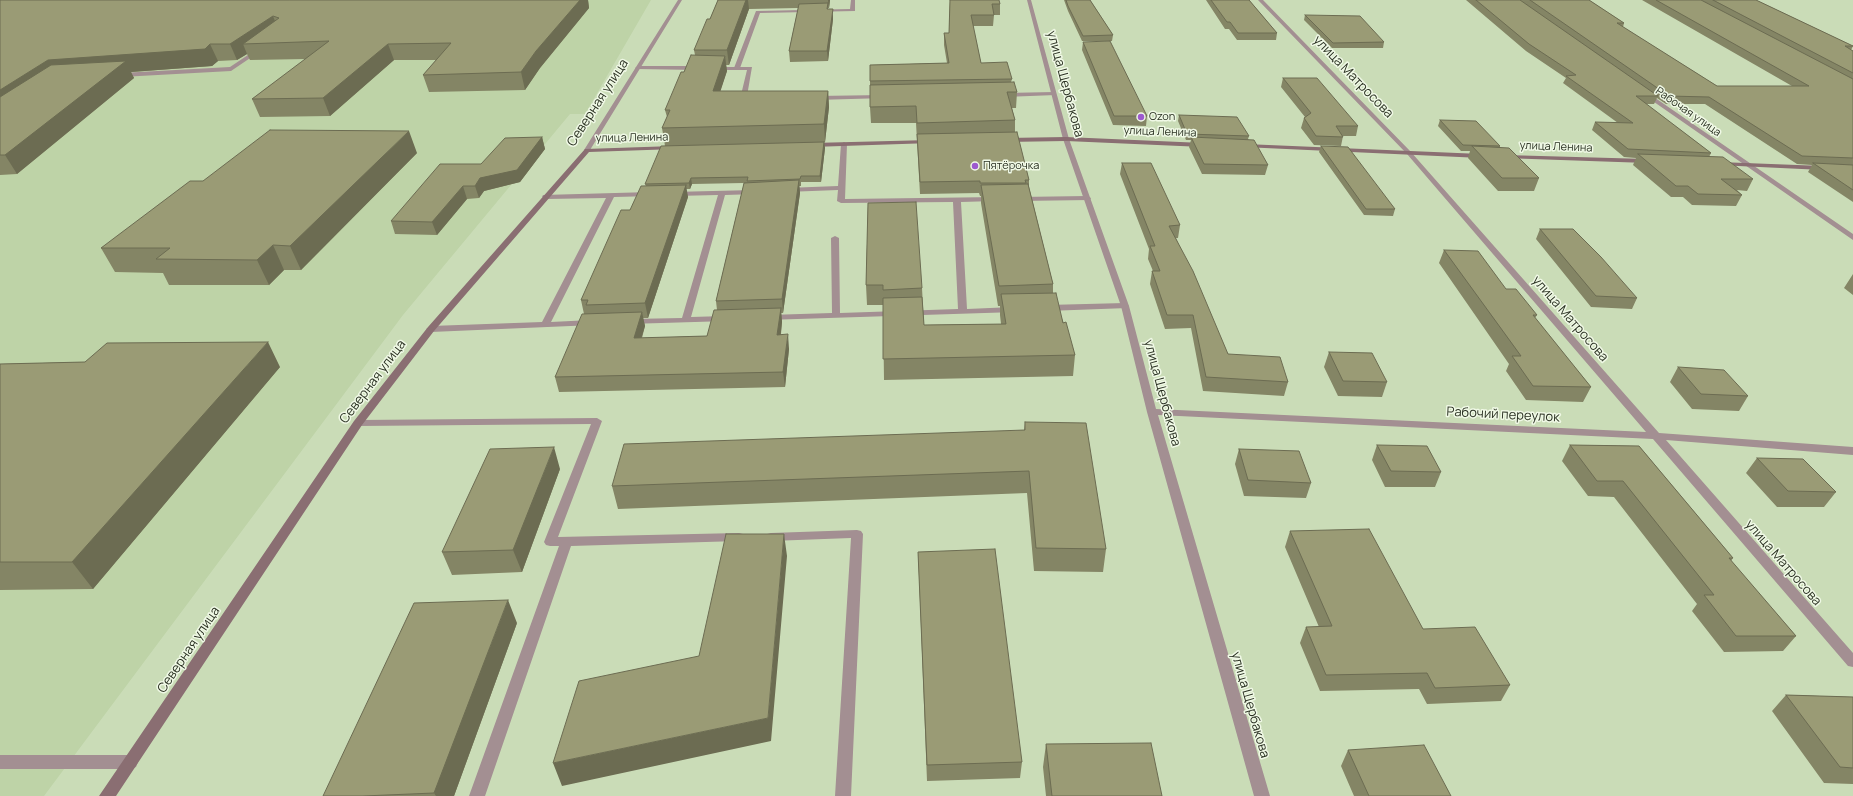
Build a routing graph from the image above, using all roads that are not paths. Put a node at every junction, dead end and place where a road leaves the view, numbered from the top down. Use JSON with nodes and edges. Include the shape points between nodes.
{"nodes":[{"id":1,"x":680,"y":0,"type":"edge"},
{"id":2,"x":853,"y":0,"type":"edge"},
{"id":3,"x":1029,"y":0,"type":"edge"},
{"id":4,"x":1260,"y":0,"type":"edge"},
{"id":5,"x":262,"y":47,"type":"edge"},
{"id":6,"x":638,"y":68,"type":"junction"},
{"id":7,"x":737,"y":68,"type":"junction"},
{"id":8,"x":113,"y":76,"type":"edge"},
{"id":9,"x":1642,"y":91,"type":"edge"},
{"id":10,"x":1054,"y":94,"type":"junction"},
{"id":11,"x":998,"y":95,"type":"edge"},
{"id":12,"x":894,"y":96,"type":"edge"},
{"id":13,"x":759,"y":98,"type":"edge"},
{"id":14,"x":807,"y":98,"type":"edge"},
{"id":15,"x":1066,"y":139,"type":"junction"},
{"id":16,"x":994,"y":140,"type":"edge"},
{"id":17,"x":939,"y":142,"type":"edge"},
{"id":18,"x":844,"y":144,"type":"junction"},
{"id":19,"x":805,"y":145,"type":"edge"},
{"id":20,"x":1209,"y":145,"type":"edge"},
{"id":21,"x":1233,"y":146,"type":"edge"},
{"id":22,"x":680,"y":148,"type":"edge"},
{"id":23,"x":586,"y":150,"type":"junction"},
{"id":24,"x":1409,"y":153,"type":"junction"},
{"id":25,"x":1487,"y":156,"type":"edge"},
{"id":26,"x":1495,"y":156,"type":"edge"},
{"id":27,"x":1652,"y":161,"type":"edge"},
{"id":28,"x":1714,"y":164,"type":"edge"},
{"id":29,"x":1746,"y":164,"type":"junction"},
{"id":30,"x":1830,"y":168,"type":"edge"},
{"id":31,"x":841,"y":188,"type":"junction"},
{"id":32,"x":762,"y":191,"type":"edge"},
{"id":33,"x":778,"y":191,"type":"edge"},
{"id":34,"x":722,"y":193,"type":"junction"},
{"id":35,"x":611,"y":195,"type":"junction"},
{"id":36,"x":546,"y":197,"type":"junction"},
{"id":37,"x":1087,"y":198,"type":"junction"},
{"id":38,"x":957,"y":200,"type":"junction"},
{"id":39,"x":835,"y":238,"type":"dead end"},
{"id":40,"x":1853,"y":238,"type":"edge"},
{"id":41,"x":1125,"y":306,"type":"junction"},
{"id":42,"x":1025,"y":309,"type":"edge"},
{"id":43,"x":1040,"y":309,"type":"edge"},
{"id":44,"x":963,"y":311,"type":"junction"},
{"id":45,"x":836,"y":316,"type":"junction"},
{"id":46,"x":757,"y":318,"type":"edge"},
{"id":47,"x":733,"y":319,"type":"edge"},
{"id":48,"x":686,"y":320,"type":"junction"},
{"id":49,"x":623,"y":322,"type":"edge"},
{"id":50,"x":600,"y":323,"type":"edge"},
{"id":51,"x":545,"y":325,"type":"junction"},
{"id":52,"x":431,"y":329,"type":"junction"},
{"id":53,"x":1152,"y":412,"type":"junction"},
{"id":54,"x":358,"y":423,"type":"junction"},
{"id":55,"x":1654,"y":436,"type":"junction"},
{"id":56,"x":1853,"y":451,"type":"edge"},
{"id":57,"x":566,"y":542,"type":"junction"},
{"id":58,"x":1853,"y":662,"type":"edge"},
{"id":59,"x":0,"y":762,"type":"edge"},
{"id":60,"x":131,"y":762,"type":"junction"},
{"id":61,"x":107,"y":796,"type":"edge"},
{"id":62,"x":477,"y":796,"type":"edge"},
{"id":63,"x":843,"y":796,"type":"edge"},
{"id":64,"x":1262,"y":796,"type":"edge"}],
"edges":[{"from":1,"to":6,"type":"street","name":"Северная улица"},
{"from":2,"to":7,"type":"street","via":[[853,10],[758,12]]},
{"from":3,"to":10,"type":"street","name":"улица Щербакова"},
{"from":4,"to":24,"type":"street","name":"улица Матросова"},
{"from":5,"to":8,"type":"street","via":[[231,69]]},
{"from":6,"to":7,"type":"street"},
{"from":6,"to":23,"type":"street","name":"Северная улица"},
{"from":7,"to":13,"type":"street","via":[[750,68],[743,99]]},
{"from":9,"to":29,"type":"street","name":"Рабочая улица"},
{"from":10,"to":11,"type":"street"},
{"from":10,"to":15,"type":"street","name":"улица Щербакова"},
{"from":12,"to":14,"type":"street"},
{"from":15,"to":16,"type":"street","name":"улица Ленина"},
{"from":15,"to":20,"type":"street","name":"улица Ленина"},
{"from":15,"to":37,"type":"street","name":"улица Щербакова"},
{"from":17,"to":18,"type":"street"},
{"from":18,"to":19,"type":"street"},
{"from":18,"to":31,"type":"street"},
{"from":21,"to":24,"type":"street"},
{"from":22,"to":23,"type":"street","name":"улица Ленина"},
{"from":23,"to":36,"type":"street","name":"Северная улица"},
{"from":24,"to":25,"type":"street"},
{"from":24,"to":55,"type":"street","name":"улица Матросова"},
{"from":26,"to":27,"type":"street","name":"улица Ленина"},
{"from":28,"to":29,"type":"street"},
{"from":29,"to":30,"type":"street"},
{"from":29,"to":40,"type":"street","name":"Рабочая улица"},
{"from":31,"to":33,"type":"street"},
{"from":31,"to":38,"type":"street","via":[[841,201]]},
{"from":32,"to":34,"type":"street"},
{"from":34,"to":35,"type":"street"},
{"from":34,"to":48,"type":"street"},
{"from":35,"to":36,"type":"street"},
{"from":35,"to":51,"type":"street"},
{"from":36,"to":52,"type":"street","name":"Северная улица"},
{"from":37,"to":38,"type":"street"},
{"from":37,"to":41,"type":"street","name":"улица Щербакова"},
{"from":38,"to":44,"type":"street"},
{"from":39,"to":45,"type":"street"},
{"from":41,"to":43,"type":"street"},
{"from":41,"to":53,"type":"street","name":"улица Щербакова"},
{"from":42,"to":44,"type":"street"},
{"from":44,"to":45,"type":"street"},
{"from":45,"to":46,"type":"street"},
{"from":47,"to":48,"type":"street"},
{"from":48,"to":49,"type":"street"},
{"from":50,"to":51,"type":"street"},
{"from":51,"to":52,"type":"street"},
{"from":52,"to":54,"type":"street","name":"Северная улица"},
{"from":53,"to":55,"type":"street","name":"Рабочий переулок"},
{"from":53,"to":64,"type":"street","name":"улица Щербакова"},
{"from":54,"to":57,"type":"street","via":[[597,421],[550,542]]},
{"from":54,"to":60,"type":"street","name":"Северная улица"},
{"from":55,"to":56,"type":"street","name":"Рабочий переулок"},
{"from":55,"to":58,"type":"street","name":"улица Матросова"},
{"from":57,"to":62,"type":"street"},
{"from":57,"to":63,"type":"street","via":[[857,534]]},
{"from":59,"to":60,"type":"street"},
{"from":60,"to":61,"type":"street","name":"Северная улица"}]}
